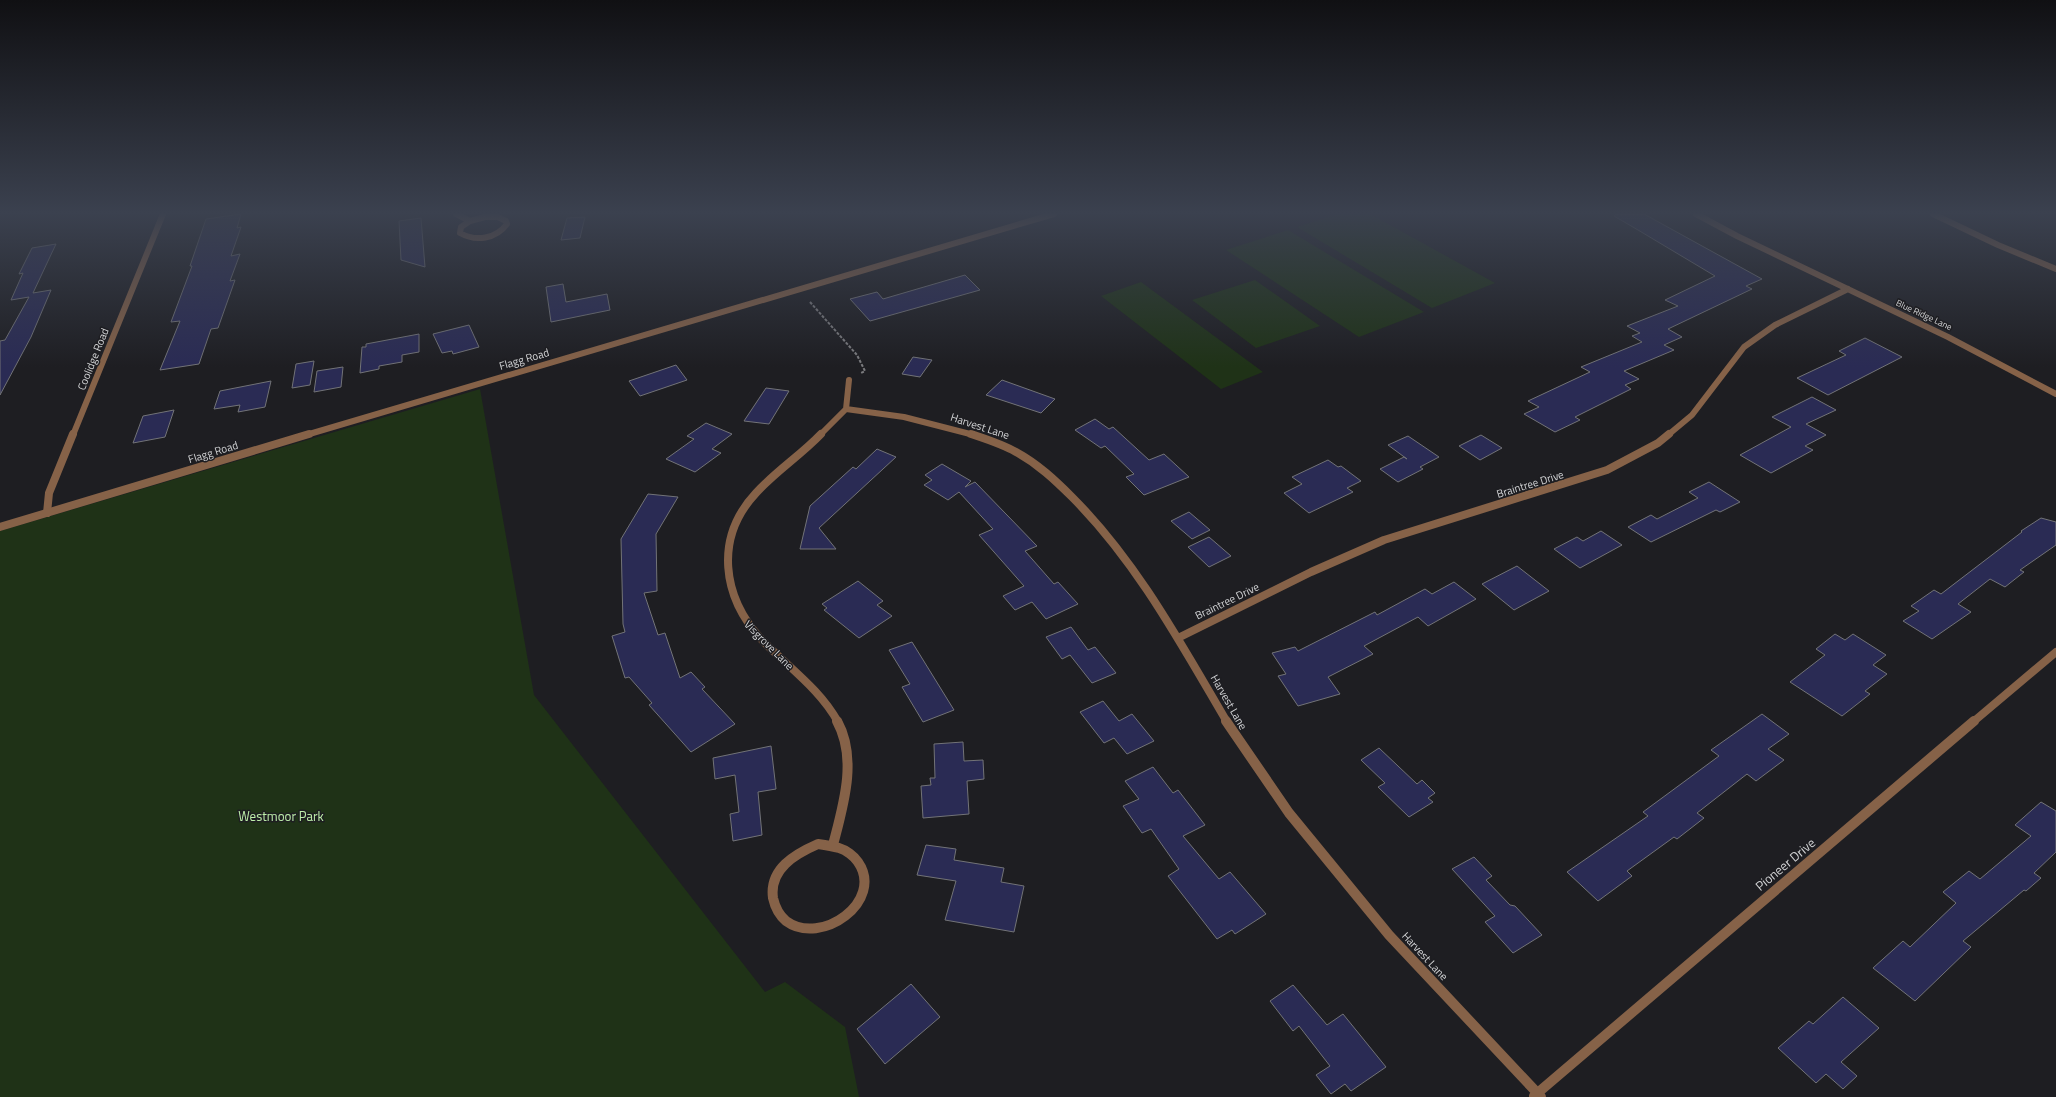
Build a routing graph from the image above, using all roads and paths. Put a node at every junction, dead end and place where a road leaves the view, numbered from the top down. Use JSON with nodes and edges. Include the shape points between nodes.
{"nodes":[{"id":1,"x":141,"y":265,"type":"edge"},
{"id":2,"x":880,"y":265,"type":"edge"},
{"id":3,"x":1800,"y":265,"type":"edge"},
{"id":4,"x":1848,"y":289,"type":"junction"},
{"id":5,"x":806,"y":297,"type":"dead end"},
{"id":6,"x":849,"y":380,"type":"joint"},
{"id":7,"x":2056,"y":394,"type":"edge"},
{"id":8,"x":846,"y":409,"type":"junction"},
{"id":9,"x":47,"y":513,"type":"junction"},
{"id":10,"x":0,"y":527,"type":"edge"},
{"id":11,"x":1178,"y":638,"type":"junction"},
{"id":12,"x":2056,"y":652,"type":"edge"},
{"id":13,"x":833,"y":845,"type":"junction"},
{"id":14,"x":1537,"y":1096,"type":"edge"}],
"edges":[{"from":1,"to":9,"type":"street","name":"Coolidge Road","via":[[49,493]]},
{"from":2,"to":9,"type":"street","name":"Flagg Road"},
{"from":3,"to":4,"type":"street","name":"Blue Ridge Lane"},
{"from":4,"to":7,"type":"street","name":"Blue Ridge Lane","via":[[1948,336]]},
{"from":4,"to":11,"type":"street","name":"Braintree Drive","via":[[1775,325],[1744,347],[1692,415],[1658,443],[1614,466],[1576,481],[1384,540],[1311,572]]},
{"from":5,"to":6,"type":"path","via":[[857,355],[865,371]]},
{"from":6,"to":8,"type":"street"},
{"from":8,"to":11,"type":"street","name":"Harvest Lane","via":[[904,417],[965,432],[1001,444],[1048,473],[1092,517],[1121,552]]},
{"from":8,"to":13,"type":"street","name":"Visgrove Lane","via":[[749,500],[736,522],[729,545],[727,568],[731,592],[741,616],[759,638],[811,686],[836,717],[844,737],[848,782]]},
{"from":9,"to":10,"type":"street","name":"Flagg Road"},
{"from":11,"to":14,"type":"street","name":"Harvest Lane","via":[[1232,732],[1289,813],[1389,935]]},
{"from":12,"to":14,"type":"street","name":"Pioneer Drive"},
{"from":13,"to":13,"type":"street","via":[[818,844],[803,850],[779,870],[774,882],[773,895],[776,909],[784,920],[797,927],[813,929],[838,922],[855,909],[862,896],[865,882],[863,869],[857,858],[846,849]]}]}
